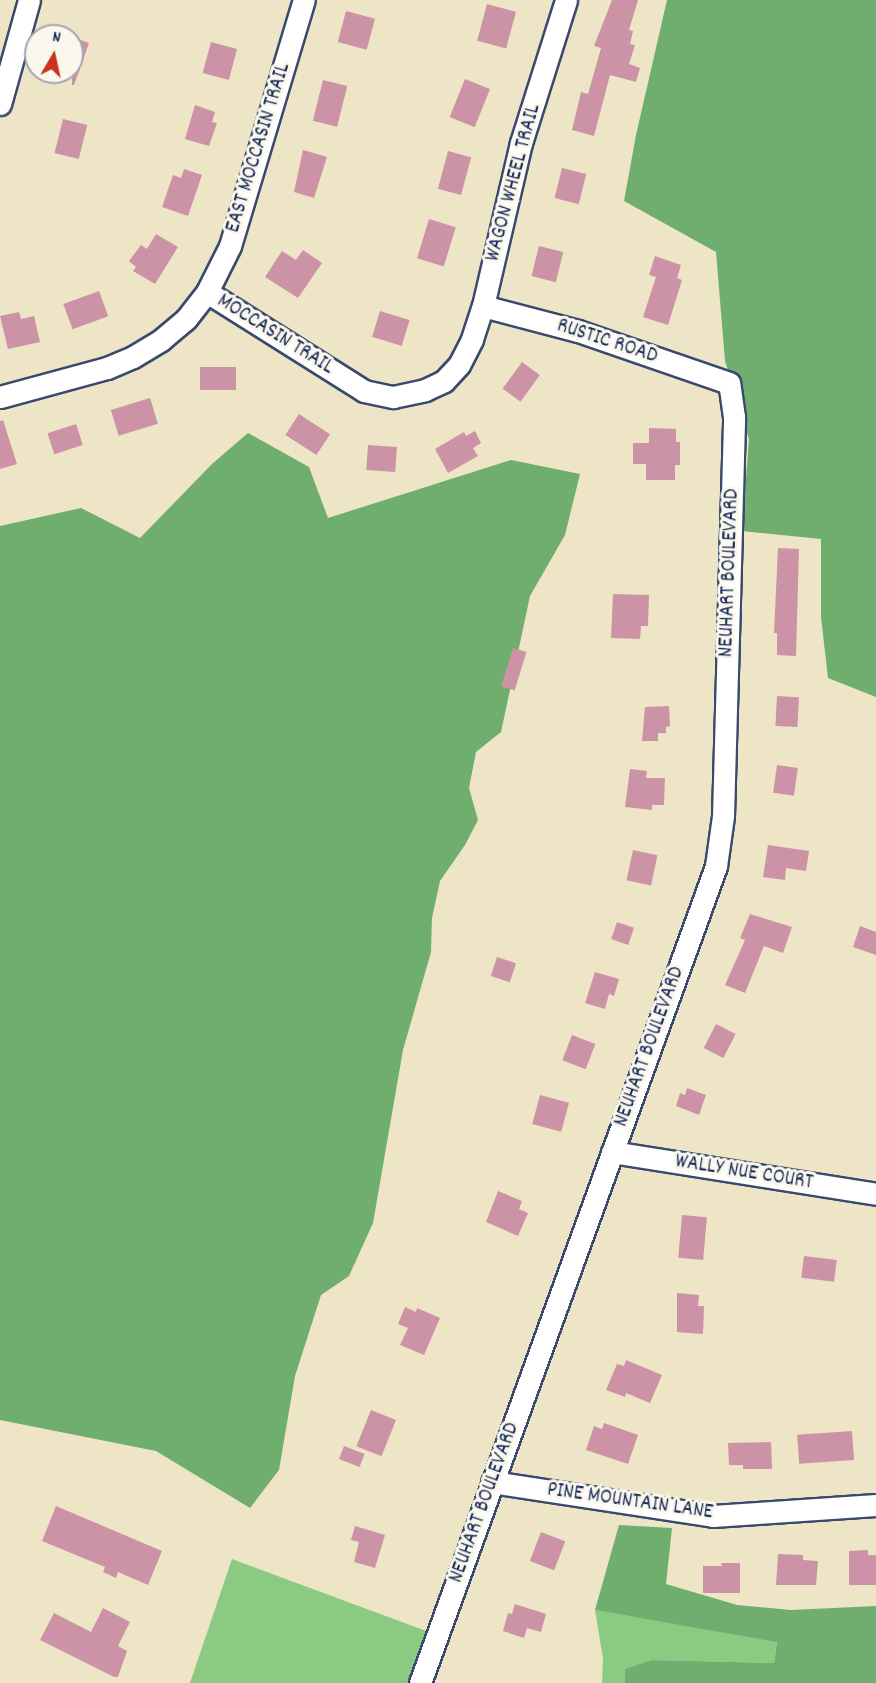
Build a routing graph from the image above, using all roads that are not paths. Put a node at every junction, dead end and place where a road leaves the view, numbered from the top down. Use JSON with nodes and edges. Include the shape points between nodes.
{"nodes":[{"id":1,"x":29,"y":0,"type":"edge"},
{"id":2,"x":304,"y":0,"type":"edge"},
{"id":3,"x":566,"y":0,"type":"edge"},
{"id":4,"x":0,"y":104,"type":"edge"},
{"id":5,"x":207,"y":292,"type":"junction"},
{"id":6,"x":483,"y":306,"type":"junction"},
{"id":7,"x":459,"y":365,"type":"joint"},
{"id":8,"x":729,"y":383,"type":"joint"},
{"id":9,"x":0,"y":397,"type":"edge"},
{"id":10,"x":612,"y":1152,"type":"junction"},
{"id":11,"x":876,"y":1194,"type":"edge"},
{"id":12,"x":492,"y":1482,"type":"junction"},
{"id":13,"x":876,"y":1505,"type":"edge"},
{"id":14,"x":420,"y":1683,"type":"edge"}],
"edges":[{"from":1,"to":4,"type":"street"},
{"from":2,"to":5,"type":"street","name":"EAST MOCCASIN TRAIL","via":[[230,246]]},
{"from":3,"to":6,"type":"street","name":"WAGON WHEEL TRAIL","via":[[521,143]]},
{"from":5,"to":7,"type":"street","name":"MOCCASIN TRAIL","via":[[364,391],[393,397],[425,390],[444,381]]},
{"from":5,"to":9,"type":"street","name":"MOCCASIN TRAIL","via":[[186,319],[133,357],[107,368]]},
{"from":6,"to":7,"type":"street","name":"WAGON WHEEL TRAIL"},
{"from":6,"to":8,"type":"street","name":"RUSTIC ROAD","via":[[578,331]]},
{"from":8,"to":10,"type":"street","name":"NEUHART BOULEVARD","via":[[734,417],[721,842],[716,866]]},
{"from":10,"to":11,"type":"street","name":"WALLY NUE COURT"},
{"from":10,"to":12,"type":"street","name":"NEUHART BOULEVARD"},
{"from":12,"to":13,"type":"street","name":"PINE MOUNTAIN LANE","via":[[713,1516]]},
{"from":12,"to":14,"type":"street","name":"NEUHART BOULEVARD"}]}
